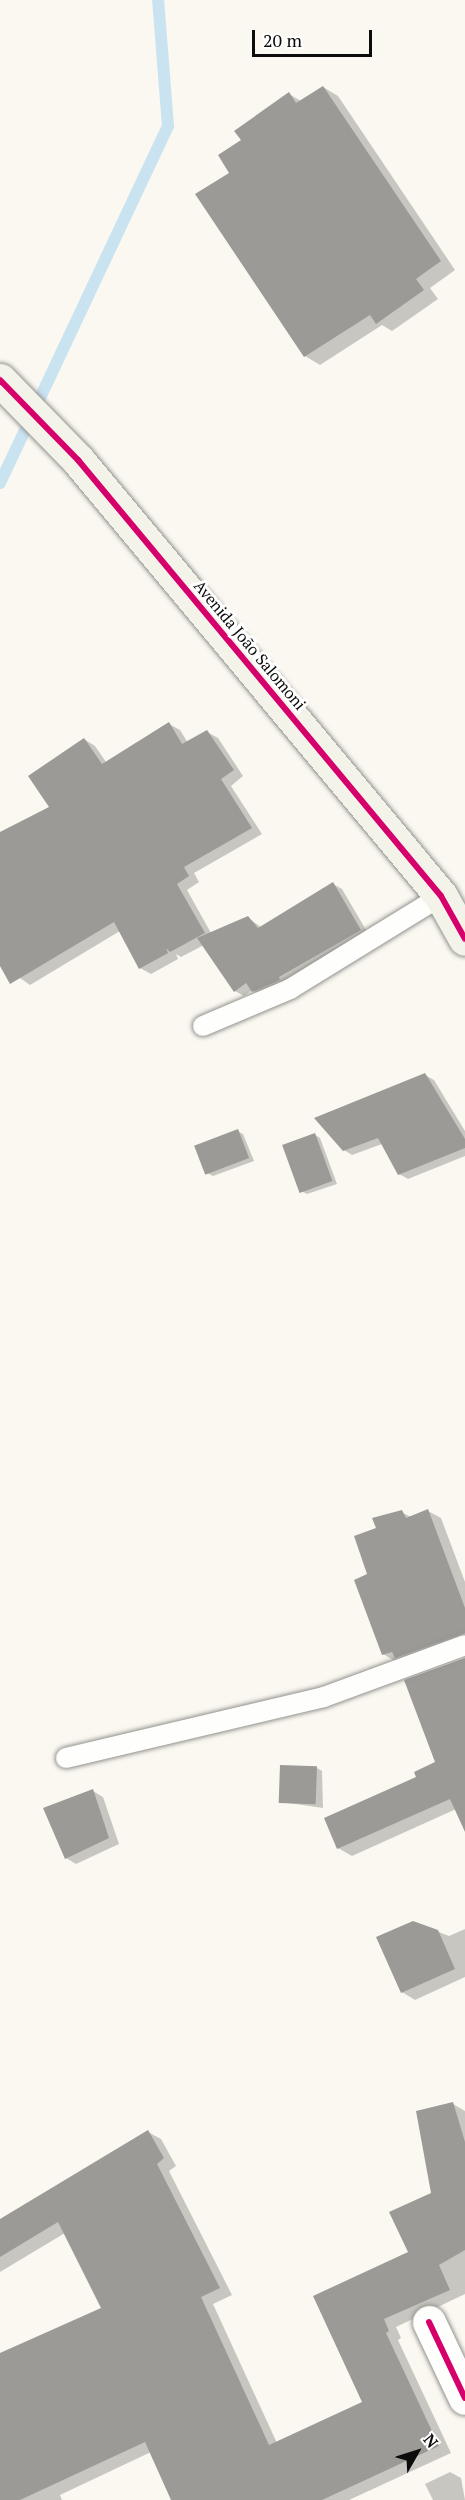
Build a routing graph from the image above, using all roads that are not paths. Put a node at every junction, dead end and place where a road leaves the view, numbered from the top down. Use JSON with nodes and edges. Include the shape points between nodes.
{"nodes":[{"id":1,"x":0,"y":380,"type":"edge"},
{"id":2,"x":441,"y":896,"type":"junction"},
{"id":3,"x":465,"y":939,"type":"edge"},
{"id":4,"x":203,"y":1026,"type":"dead end"},
{"id":5,"x":465,"y":1644,"type":"edge"},
{"id":6,"x":66,"y":1758,"type":"dead end"},
{"id":7,"x":429,"y":2322,"type":"dead end"},
{"id":8,"x":465,"y":2398,"type":"edge"}],
"edges":[{"from":1,"to":2,"type":"main road","name":"Avenida João Salomoni","via":[[78,460]]},
{"from":2,"to":3,"type":"main road","name":"Avenida João Salomoni"},
{"from":2,"to":4,"type":"lane","via":[[290,989]]},
{"from":5,"to":6,"type":"lane","via":[[324,1697]]},
{"from":7,"to":8,"type":"street"}]}
